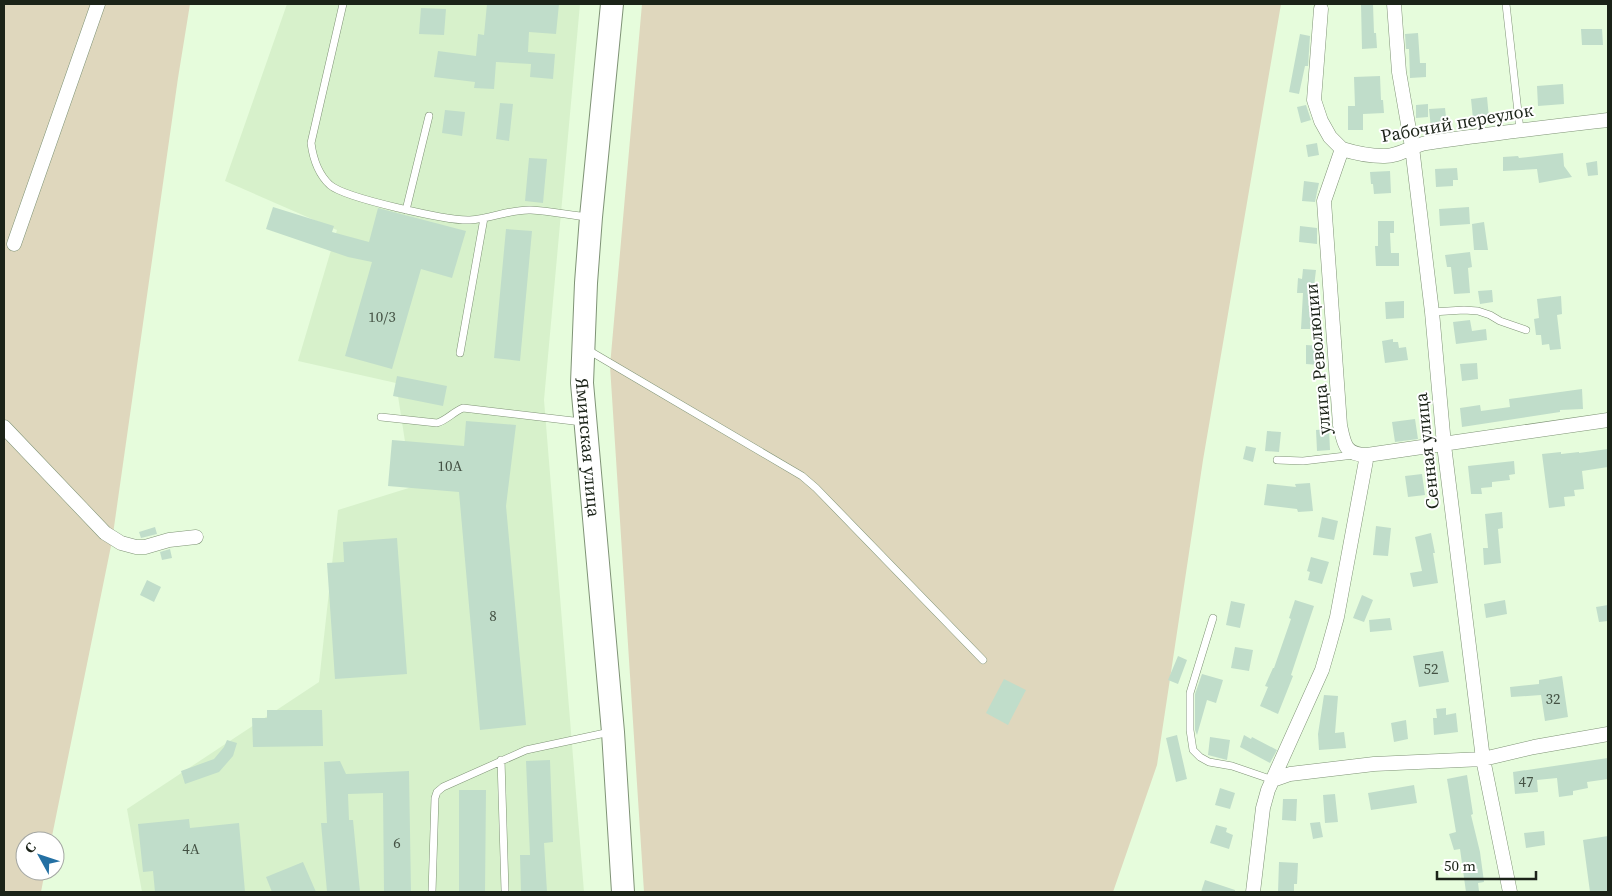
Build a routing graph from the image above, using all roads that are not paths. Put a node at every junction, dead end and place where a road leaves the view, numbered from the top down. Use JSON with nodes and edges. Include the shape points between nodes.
{"nodes":[{"id":1,"x":98,"y":4,"type":"edge"},
{"id":2,"x":343,"y":4,"type":"edge"},
{"id":3,"x":612,"y":4,"type":"edge"},
{"id":4,"x":1394,"y":4,"type":"edge"},
{"id":5,"x":1506,"y":4,"type":"edge"},
{"id":6,"x":1321,"y":9,"type":"dead end"},
{"id":7,"x":429,"y":116,"type":"dead end"},
{"id":8,"x":1608,"y":120,"type":"edge"},
{"id":9,"x":1520,"y":130,"type":"junction"},
{"id":10,"x":1412,"y":147,"type":"junction"},
{"id":11,"x":1342,"y":149,"type":"junction"},
{"id":12,"x":406,"y":210,"type":"junction"},
{"id":13,"x":591,"y":217,"type":"junction"},
{"id":14,"x":484,"y":218,"type":"junction"},
{"id":15,"x":14,"y":244,"type":"dead end"},
{"id":16,"x":1432,"y":312,"type":"junction"},
{"id":17,"x":1526,"y":330,"type":"dead end"},
{"id":18,"x":584,"y":347,"type":"junction"},
{"id":19,"x":460,"y":354,"type":"dead end"},
{"id":20,"x":381,"y":417,"type":"dead end"},
{"id":21,"x":1608,"y":420,"type":"edge"},
{"id":22,"x":585,"y":423,"type":"junction"},
{"id":23,"x":4,"y":427,"type":"edge"},
{"id":24,"x":1444,"y":445,"type":"junction"},
{"id":25,"x":1362,"y":455,"type":"junction"},
{"id":26,"x":1277,"y":460,"type":"dead end"},
{"id":27,"x":196,"y":537,"type":"dead end"},
{"id":28,"x":1213,"y":618,"type":"dead end"},
{"id":29,"x":984,"y":660,"type":"dead end"},
{"id":30,"x":613,"y":732,"type":"junction"},
{"id":31,"x":1608,"y":734,"type":"edge"},
{"id":32,"x":1484,"y":759,"type":"junction"},
{"id":33,"x":501,"y":760,"type":"junction"},
{"id":34,"x":1273,"y":780,"type":"junction"},
{"id":35,"x":505,"y":890,"type":"dead end"},
{"id":36,"x":432,"y":892,"type":"edge"},
{"id":37,"x":623,"y":892,"type":"edge"},
{"id":38,"x":1254,"y":892,"type":"edge"},
{"id":39,"x":1510,"y":892,"type":"edge"}],
"edges":[{"from":1,"to":15,"type":"street"},
{"from":2,"to":12,"type":"lane","via":[[313,129],[313,157],[330,185],[342,192]]},
{"from":3,"to":13,"type":"main road","name":"Яминская улица"},
{"from":4,"to":10,"type":"street","name":"Сенная улица","via":[[1399,72]]},
{"from":5,"to":9,"type":"lane"},
{"from":6,"to":11,"type":"street","via":[[1314,100],[1330,137]]},
{"from":7,"to":12,"type":"lane"},
{"from":8,"to":9,"type":"street","name":"Рабочий переулок"},
{"from":9,"to":10,"type":"street","name":"Рабочий переулок"},
{"from":10,"to":11,"type":"street","name":"Рабочий переулок","via":[[1384,156]]},
{"from":10,"to":16,"type":"street","name":"Сенная улица"},
{"from":11,"to":25,"type":"street","name":"улица Революции","via":[[1324,201],[1340,425],[1347,449]]},
{"from":12,"to":14,"type":"lane","via":[[459,219]]},
{"from":13,"to":14,"type":"lane","via":[[530,210]]},
{"from":13,"to":18,"type":"main road","name":"Яминская улица"},
{"from":14,"to":19,"type":"lane"},
{"from":16,"to":17,"type":"lane","via":[[1478,311]]},
{"from":16,"to":24,"type":"street","name":"Сенная улица"},
{"from":18,"to":22,"type":"main road","name":"Яминская улица"},
{"from":18,"to":29,"type":"lane","via":[[802,476]]},
{"from":20,"to":22,"type":"lane","via":[[437,423],[463,408]]},
{"from":21,"to":24,"type":"street"},
{"from":22,"to":30,"type":"main road","name":"Яминская улица"},
{"from":23,"to":27,"type":"street","via":[[104,533],[116,541],[145,547]]},
{"from":24,"to":25,"type":"street"},
{"from":24,"to":32,"type":"street","name":"Сенная улица"},
{"from":25,"to":26,"type":"lane","via":[[1303,461]]},
{"from":25,"to":34,"type":"street","via":[[1338,617],[1322,670]]},
{"from":28,"to":34,"type":"lane","via":[[1190,693],[1193,750],[1209,762]]},
{"from":30,"to":33,"type":"lane","via":[[541,746]]},
{"from":30,"to":37,"type":"main road","name":"Яминская улица"},
{"from":31,"to":32,"type":"street"},
{"from":32,"to":34,"type":"street","via":[[1374,764],[1290,774]]},
{"from":32,"to":39,"type":"street","name":"Сенная улица"},
{"from":33,"to":35,"type":"lane"},
{"from":33,"to":36,"type":"lane","via":[[437,792]]},
{"from":34,"to":38,"type":"street","via":[[1263,808]]}]}
